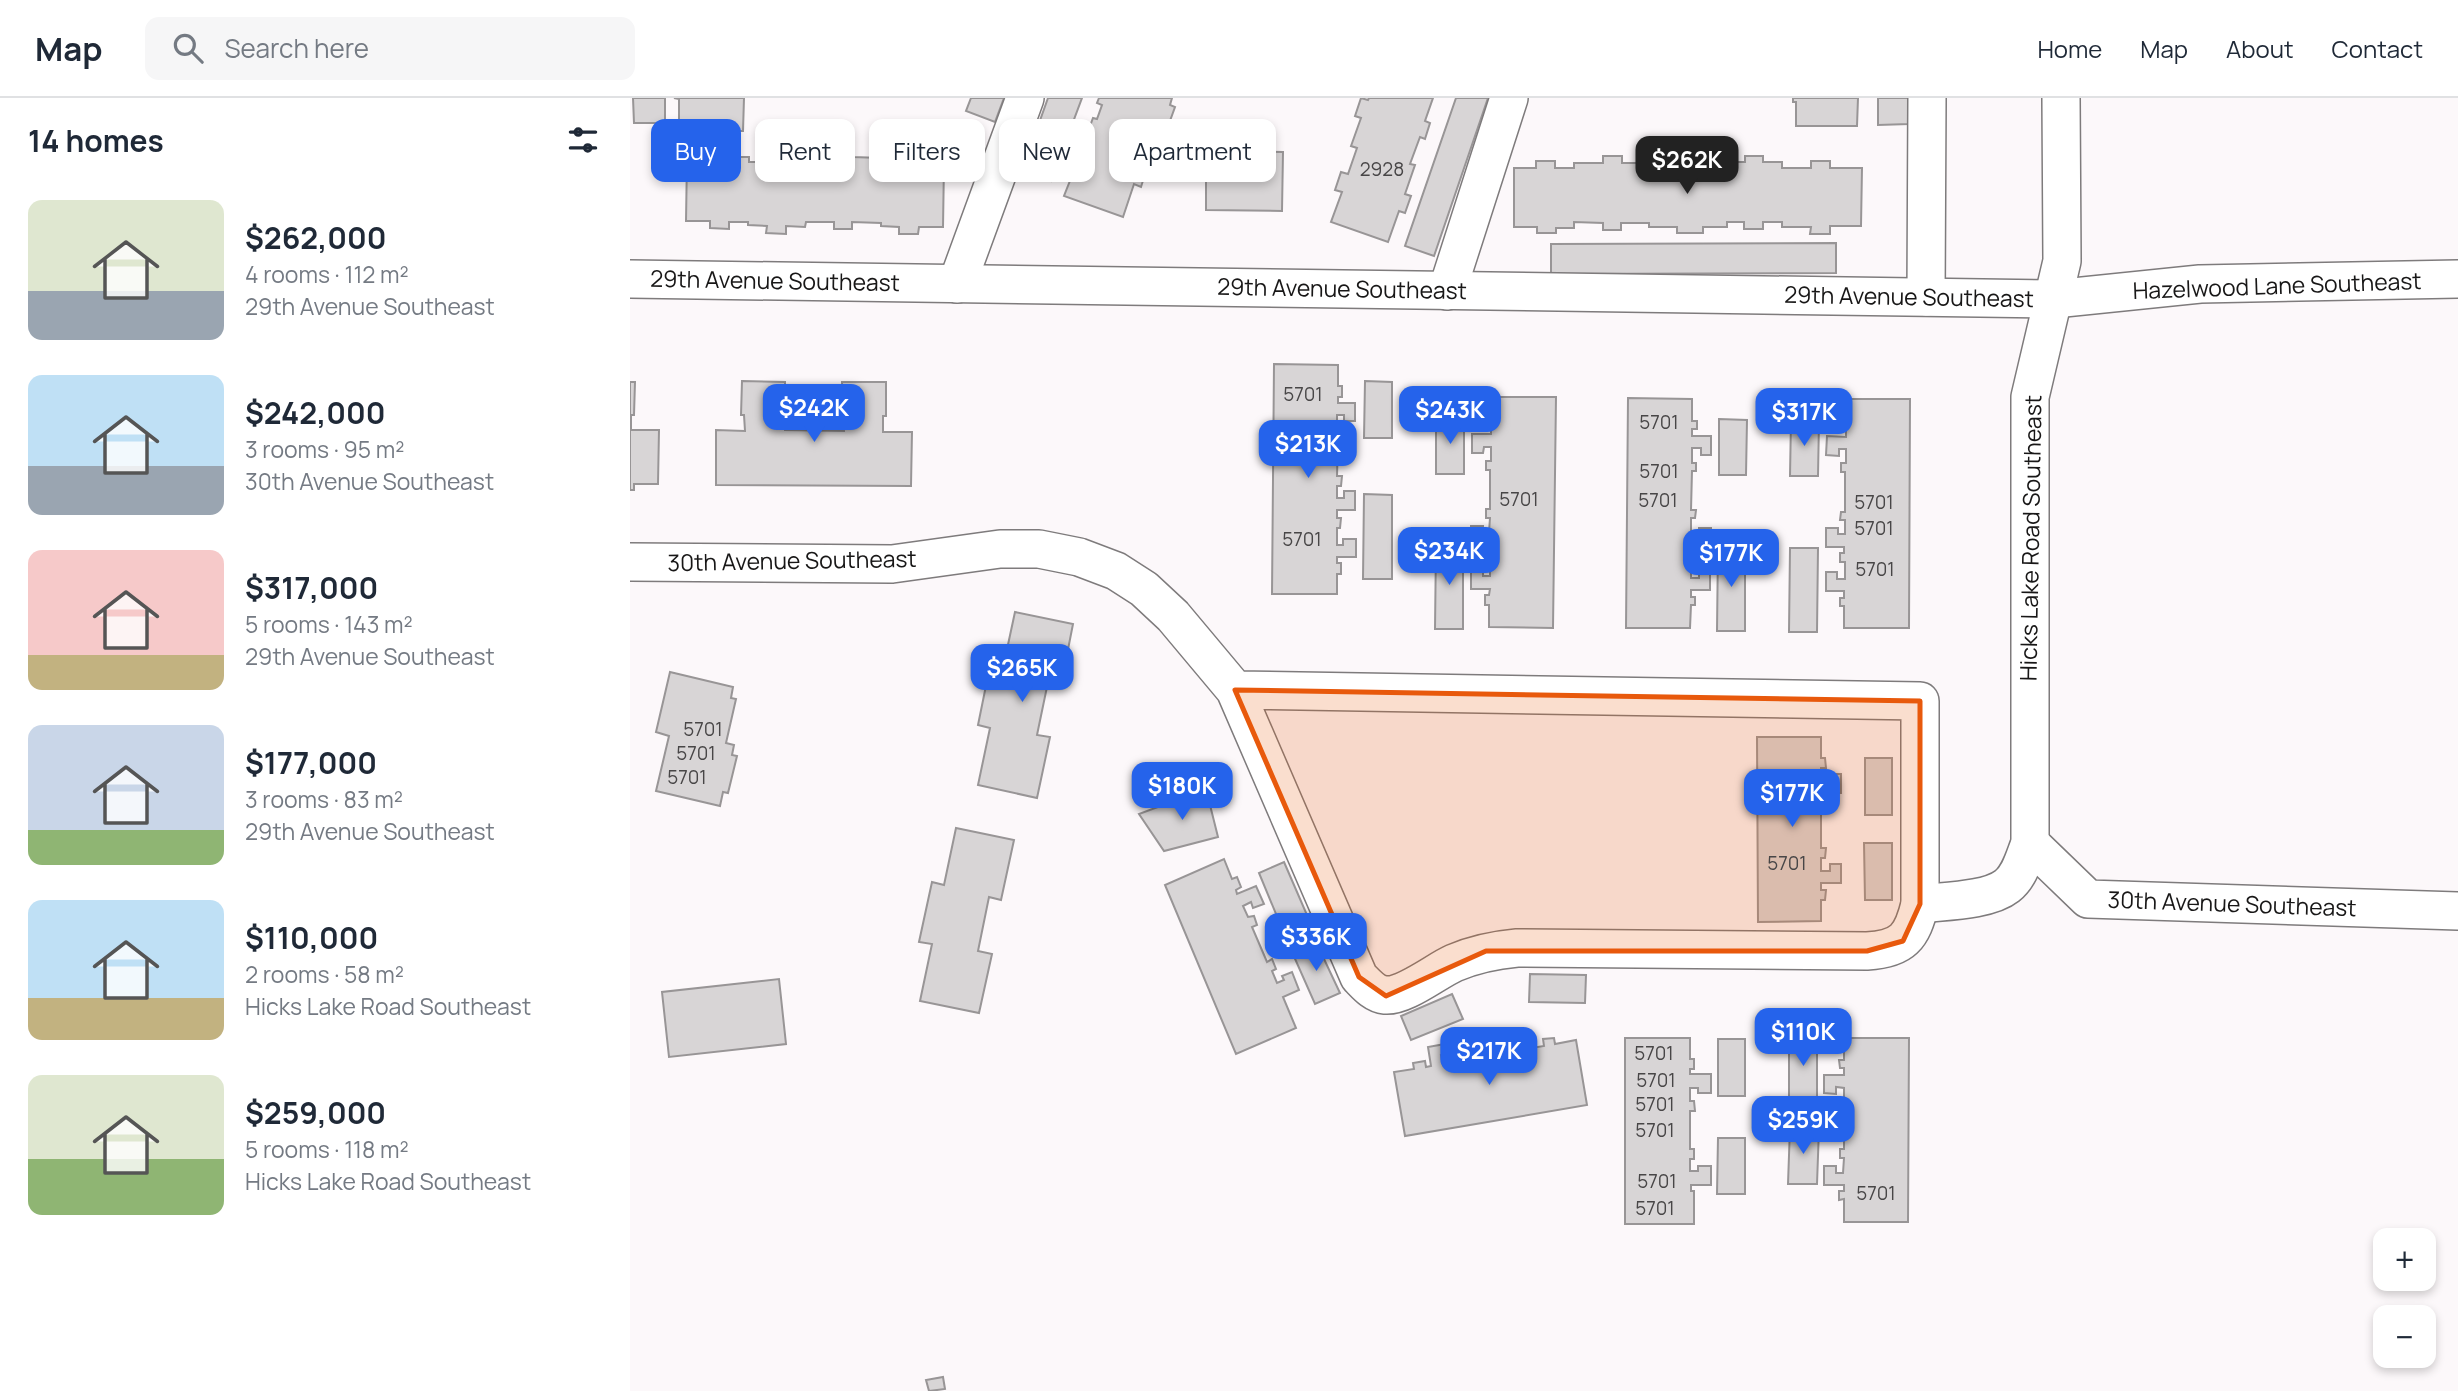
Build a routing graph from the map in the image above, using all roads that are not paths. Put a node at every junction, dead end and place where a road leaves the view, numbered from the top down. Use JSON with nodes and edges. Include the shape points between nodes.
{"nodes":[{"id":1,"x":1025,"y":98,"type":"edge"},
{"id":2,"x":1509,"y":98,"type":"edge"},
{"id":3,"x":1927,"y":98,"type":"edge"},
{"id":4,"x":2061,"y":98,"type":"edge"},
{"id":5,"x":630,"y":279,"type":"edge"},
{"id":6,"x":2458,"y":279,"type":"edge"},
{"id":7,"x":957,"y":284,"type":"junction"},
{"id":8,"x":1447,"y":291,"type":"junction"},
{"id":9,"x":1926,"y":297,"type":"junction"},
{"id":10,"x":2054,"y":299,"type":"junction"},
{"id":11,"x":630,"y":562,"type":"edge"},
{"id":12,"x":1235,"y":690,"type":"junction"},
{"id":13,"x":2030,"y":843,"type":"junction"},
{"id":14,"x":1920,"y":904,"type":"junction"},
{"id":15,"x":2458,"y":911,"type":"edge"}],
"edges":[{"from":1,"to":7,"type":"street"},
{"from":2,"to":8,"type":"street"},
{"from":3,"to":9,"type":"street"},
{"from":4,"to":10,"type":"street","name":"Hicks Lake Road Southeast","via":[[2062,261]]},
{"from":5,"to":7,"type":"street","name":"29th Avenue Southeast"},
{"from":6,"to":10,"type":"street","name":"Hazelwood Lane Southeast","via":[[2200,284]]},
{"from":7,"to":8,"type":"street","name":"29th Avenue Southeast"},
{"from":8,"to":9,"type":"street","name":"29th Avenue Southeast"},
{"from":9,"to":10,"type":"street","name":"29th Avenue Southeast"},
{"from":10,"to":13,"type":"street","name":"Hicks Lake Road Southeast","via":[[2030,397]]},
{"from":11,"to":12,"type":"street","name":"30th Avenue Southeast","via":[[892,564],[1000,549],[1079,557],[1116,571],[1144,589]]},
{"from":12,"to":14,"type":"street","via":[[1920,701]]},
{"from":12,"to":14,"type":"street","name":"30th Avenue Southeast","via":[[1359,977],[1386,996],[1453,963],[1486,951],[1517,948],[1886,950],[1903,941],[1914,926]]},
{"from":13,"to":14,"type":"street","name":"Hicks Lake Road Southeast","via":[[2020,871],[2006,887],[1986,895]]},
{"from":13,"to":15,"type":"street","name":"30th Avenue Southeast","via":[[2088,899]]}]}
